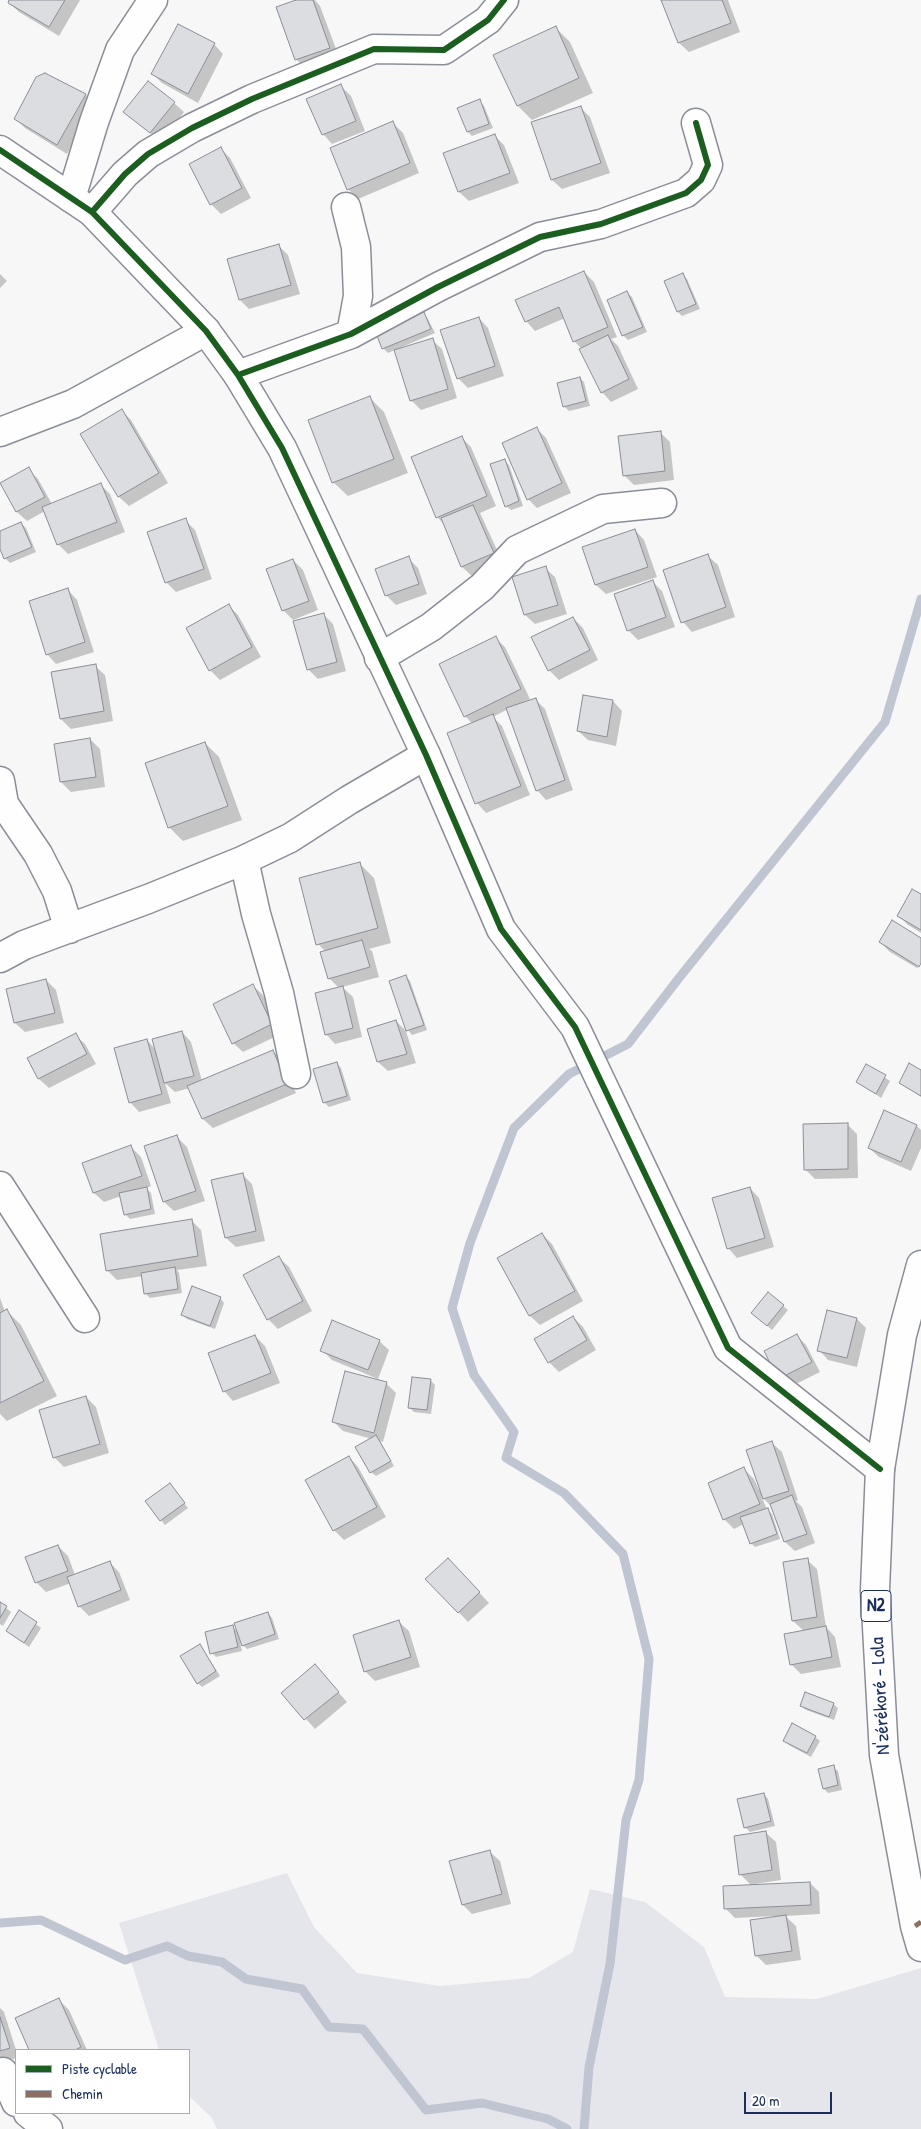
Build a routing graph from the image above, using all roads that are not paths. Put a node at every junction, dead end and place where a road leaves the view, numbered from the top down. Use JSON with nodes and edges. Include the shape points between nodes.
{"nodes":[{"id":1,"x":153,"y":0,"type":"edge"},
{"id":2,"x":504,"y":0,"type":"edge"},
{"id":3,"x":696,"y":123,"type":"dead end"},
{"id":4,"x":0,"y":150,"type":"edge"},
{"id":5,"x":82,"y":205,"type":"junction"},
{"id":6,"x":346,"y":207,"type":"dead end"},
{"id":7,"x":206,"y":332,"type":"junction"},
{"id":8,"x":351,"y":334,"type":"junction"},
{"id":9,"x":238,"y":374,"type":"junction"},
{"id":10,"x":0,"y":432,"type":"edge"},
{"id":11,"x":662,"y":503,"type":"dead end"},
{"id":12,"x":379,"y":658,"type":"junction"},
{"id":13,"x":426,"y":755,"type":"junction"},
{"id":14,"x":0,"y":781,"type":"edge"},
{"id":15,"x":244,"y":860,"type":"junction"},
{"id":16,"x":69,"y":929,"type":"junction"},
{"id":17,"x":0,"y":958,"type":"edge"},
{"id":18,"x":296,"y":1074,"type":"dead end"},
{"id":19,"x":0,"y":1186,"type":"edge"},
{"id":20,"x":921,"y":1265,"type":"edge"},
{"id":21,"x":85,"y":1318,"type":"dead end"},
{"id":22,"x":880,"y":1469,"type":"junction"},
{"id":23,"x":921,"y":1947,"type":"edge"},
{"id":24,"x":0,"y":2073,"type":"edge"},
{"id":25,"x":15,"y":2100,"type":"edge"},
{"id":26,"x":29,"y":2114,"type":"edge"},
{"id":27,"x":48,"y":2129,"type":"edge"}],
"edges":[{"from":1,"to":5,"type":"main road","via":[[120,50],[94,122]]},
{"from":2,"to":5,"type":"main road","via":[[488,20],[444,50],[374,48],[192,128],[148,154]]},
{"from":3,"to":8,"type":"main road","via":[[708,165],[701,180],[686,193],[601,224],[540,237]]},
{"from":4,"to":5,"type":"main road"},
{"from":5,"to":7,"type":"main road"},
{"from":6,"to":8,"type":"main road","via":[[356,247],[358,296]]},
{"from":7,"to":9,"type":"main road"},
{"from":7,"to":10,"type":"main road","via":[[73,404]]},
{"from":8,"to":9,"type":"main road"},
{"from":9,"to":12,"type":"main road","via":[[282,448]]},
{"from":11,"to":12,"type":"main road","via":[[603,509],[517,550],[482,587],[431,627]]},
{"from":12,"to":13,"type":"main road"},
{"from":13,"to":15,"type":"main road","via":[[290,838]]},
{"from":13,"to":22,"type":"main road","via":[[501,929],[575,1027],[728,1348]]},
{"from":14,"to":16,"type":"main road","via":[[4,804],[38,854],[53,883]]},
{"from":15,"to":16,"type":"main road"},
{"from":15,"to":18,"type":"main road","via":[[279,993]]},
{"from":16,"to":17,"type":"main road","via":[[24,945]]},
{"from":19,"to":21,"type":"main road"},
{"from":20,"to":22,"type":"main road","name":"N'zérékoré - Lola","number":"N2","via":[[902,1335]]},
{"from":22,"to":23,"type":"main road","name":"N'zérékoré - Lola","number":"N2","via":[[875,1590],[884,1755]]},
{"from":24,"to":25,"type":"main road","via":[[3,2072]]},
{"from":26,"to":27,"type":"main road"}]}
